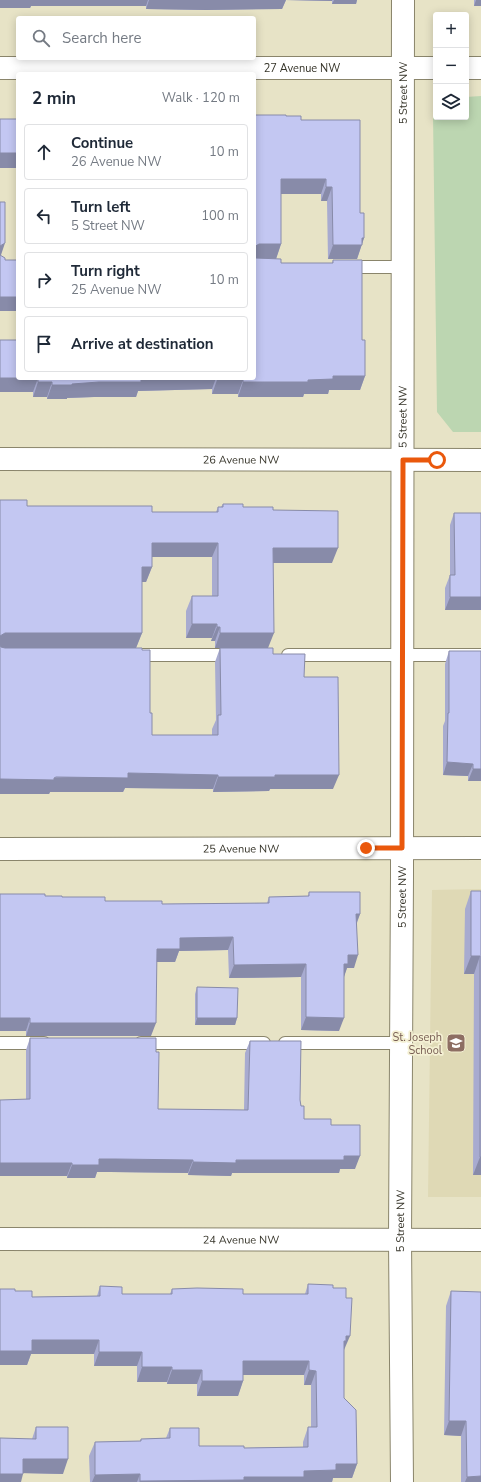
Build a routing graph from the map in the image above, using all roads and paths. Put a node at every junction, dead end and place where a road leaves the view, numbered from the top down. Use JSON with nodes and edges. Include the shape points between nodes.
{"nodes":[{"id":1,"x":403,"y":0,"type":"edge"},
{"id":2,"x":0,"y":68,"type":"edge"},
{"id":3,"x":403,"y":68,"type":"junction"},
{"id":4,"x":433,"y":68,"type":"edge"},
{"id":5,"x":469,"y":68,"type":"edge"},
{"id":6,"x":481,"y":68,"type":"edge"},
{"id":7,"x":332,"y":266,"type":"edge"},
{"id":8,"x":404,"y":267,"type":"junction"},
{"id":9,"x":0,"y":459,"type":"edge"},
{"id":10,"x":403,"y":460,"type":"junction"},
{"id":11,"x":481,"y":460,"type":"edge"},
{"id":12,"x":119,"y":655,"type":"edge"},
{"id":13,"x":245,"y":655,"type":"edge"},
{"id":14,"x":277,"y":655,"type":"edge"},
{"id":15,"x":402,"y":655,"type":"junction"},
{"id":16,"x":481,"y":655,"type":"edge"},
{"id":17,"x":0,"y":848,"type":"edge"},
{"id":18,"x":402,"y":848,"type":"junction"},
{"id":19,"x":481,"y":848,"type":"edge"},
{"id":20,"x":0,"y":1043,"type":"edge"},
{"id":21,"x":55,"y":1043,"type":"edge"},
{"id":22,"x":126,"y":1043,"type":"edge"},
{"id":23,"x":402,"y":1043,"type":"junction"},
{"id":24,"x":0,"y":1238,"type":"edge"},
{"id":25,"x":400,"y":1239,"type":"junction"},
{"id":26,"x":481,"y":1240,"type":"edge"},
{"id":27,"x":402,"y":1482,"type":"edge"}],
"edges":[{"from":1,"to":3,"type":"street","name":"5 Street NW"},
{"from":2,"to":3,"type":"street","name":"27 Avenue NW"},
{"from":3,"to":4,"type":"street","name":"27 Avenue NW"},
{"from":3,"to":8,"type":"street","name":"5 Street NW"},
{"from":5,"to":6,"type":"street"},
{"from":7,"to":8,"type":"lane"},
{"from":8,"to":10,"type":"street","name":"5 Street NW"},
{"from":9,"to":10,"type":"street","name":"26 Avenue NW"},
{"from":10,"to":11,"type":"street","name":"26 Avenue NW"},
{"from":10,"to":15,"type":"street","name":"5 Street NW"},
{"from":12,"to":13,"type":"lane"},
{"from":14,"to":15,"type":"lane"},
{"from":15,"to":16,"type":"lane"},
{"from":15,"to":18,"type":"street","name":"5 Street NW"},
{"from":17,"to":18,"type":"street","name":"25 Avenue NW"},
{"from":18,"to":19,"type":"street","name":"25 Avenue NW"},
{"from":18,"to":23,"type":"street","name":"5 Street NW"},
{"from":20,"to":21,"type":"lane"},
{"from":22,"to":23,"type":"lane"},
{"from":23,"to":25,"type":"street","name":"5 Street NW"},
{"from":24,"to":25,"type":"street","name":"24 Avenue NW"},
{"from":25,"to":26,"type":"street","name":"24 Avenue NW"},
{"from":25,"to":27,"type":"street","name":"5 Street NW"}]}
